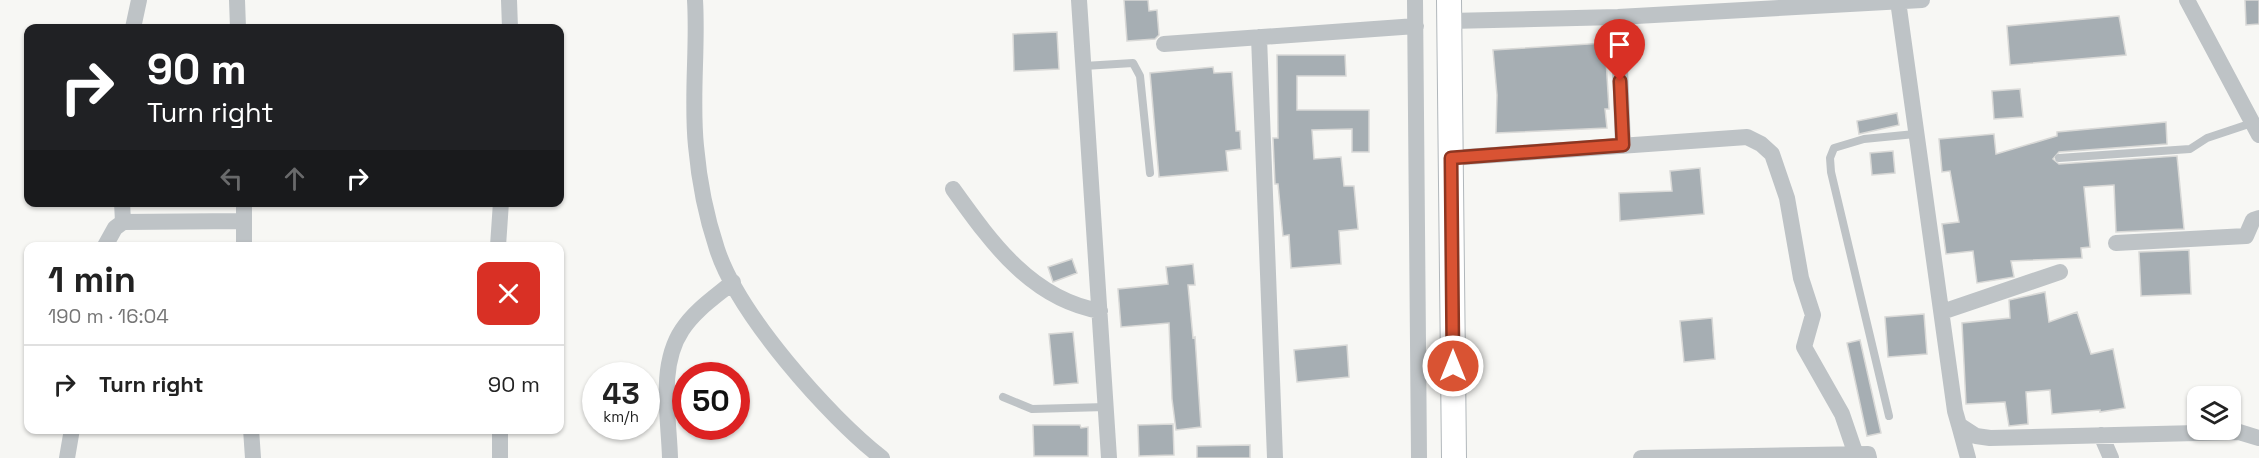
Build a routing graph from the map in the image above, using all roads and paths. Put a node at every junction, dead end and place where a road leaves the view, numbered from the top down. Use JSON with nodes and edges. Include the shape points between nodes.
{"nodes":[{"id":1,"x":139,"y":0,"type":"edge"},
{"id":2,"x":237,"y":0,"type":"edge"},
{"id":3,"x":509,"y":0,"type":"edge"},
{"id":4,"x":695,"y":0,"type":"edge"},
{"id":5,"x":1079,"y":0,"type":"edge"},
{"id":6,"x":1415,"y":0,"type":"edge"},
{"id":7,"x":1922,"y":0,"type":"edge"},
{"id":8,"x":2187,"y":0,"type":"edge"},
{"id":9,"x":1898,"y":1,"type":"edge"},
{"id":10,"x":1449,"y":11,"type":"edge"},
{"id":11,"x":1618,"y":17,"type":"junction"},
{"id":12,"x":134,"y":24,"type":"edge"},
{"id":13,"x":238,"y":24,"type":"edge"},
{"id":14,"x":510,"y":24,"type":"edge"},
{"id":15,"x":1416,"y":26,"type":"junction"},
{"id":16,"x":1259,"y":37,"type":"junction"},
{"id":17,"x":1164,"y":44,"type":"dead end"},
{"id":18,"x":1084,"y":66,"type":"junction"},
{"id":19,"x":2256,"y":129,"type":"edge"},
{"id":20,"x":1915,"y":135,"type":"junction"},
{"id":21,"x":1623,"y":145,"type":"junction"},
{"id":22,"x":1451,"y":158,"type":"junction"},
{"id":23,"x":2059,"y":158,"type":"dead end"},
{"id":24,"x":1150,"y":172,"type":"dead end"},
{"id":25,"x":953,"y":189,"type":"dead end"},
{"id":26,"x":122,"y":207,"type":"edge"},
{"id":27,"x":244,"y":207,"type":"edge"},
{"id":28,"x":501,"y":207,"type":"edge"},
{"id":29,"x":2259,"y":218,"type":"edge"},
{"id":30,"x":244,"y":221,"type":"junction"},
{"id":31,"x":123,"y":222,"type":"junction"},
{"id":32,"x":107,"y":242,"type":"edge"},
{"id":33,"x":244,"y":242,"type":"edge"},
{"id":34,"x":498,"y":242,"type":"edge"},
{"id":35,"x":2116,"y":243,"type":"dead end"},
{"id":36,"x":2060,"y":272,"type":"dead end"},
{"id":37,"x":733,"y":282,"type":"junction"},
{"id":38,"x":1100,"y":311,"type":"junction"},
{"id":39,"x":1942,"y":312,"type":"junction"},
{"id":40,"x":1003,"y":397,"type":"dead end"},
{"id":41,"x":1106,"y":407,"type":"junction"},
{"id":42,"x":1889,"y":416,"type":"dead end"},
{"id":43,"x":1959,"y":425,"type":"junction"},
{"id":44,"x":71,"y":434,"type":"edge"},
{"id":45,"x":251,"y":434,"type":"edge"},
{"id":46,"x":500,"y":434,"type":"edge"},
{"id":47,"x":2101,"y":435,"type":"junction"},
{"id":48,"x":2259,"y":438,"type":"edge"},
{"id":49,"x":1863,"y":456,"type":"edge"},
{"id":50,"x":67,"y":458,"type":"edge"},
{"id":51,"x":253,"y":458,"type":"edge"},
{"id":52,"x":500,"y":458,"type":"edge"},
{"id":53,"x":670,"y":458,"type":"edge"},
{"id":54,"x":882,"y":458,"type":"edge"},
{"id":55,"x":1109,"y":458,"type":"edge"},
{"id":56,"x":1275,"y":458,"type":"edge"},
{"id":57,"x":1419,"y":458,"type":"edge"},
{"id":58,"x":1454,"y":458,"type":"edge"},
{"id":59,"x":1641,"y":458,"type":"edge"},
{"id":60,"x":1968,"y":458,"type":"edge"},
{"id":61,"x":2111,"y":458,"type":"edge"}],
"edges":[{"from":1,"to":12,"type":"street"},
{"from":2,"to":13,"type":"street"},
{"from":3,"to":14,"type":"street"},
{"from":4,"to":37,"type":"street","via":[[700,179],[717,250]]},
{"from":5,"to":18,"type":"street"},
{"from":6,"to":15,"type":"street"},
{"from":7,"to":9,"type":"street"},
{"from":8,"to":19,"type":"street"},
{"from":9,"to":11,"type":"street"},
{"from":9,"to":20,"type":"street"},
{"from":10,"to":11,"type":"street"},
{"from":10,"to":22,"type":"main road"},
{"from":11,"to":21,"type":"street"},
{"from":15,"to":16,"type":"street"},
{"from":15,"to":57,"type":"street"},
{"from":16,"to":17,"type":"street"},
{"from":16,"to":56,"type":"street"},
{"from":18,"to":24,"type":"lane","via":[[1133,63],[1137,69]]},
{"from":18,"to":38,"type":"street"},
{"from":19,"to":23,"type":"lane","via":[[2207,138],[2190,149]]},
{"from":20,"to":39,"type":"street"},
{"from":20,"to":42,"type":"lane","via":[[1846,142],[1834,148],[1830,158]]},
{"from":21,"to":22,"type":"street"},
{"from":21,"to":49,"type":"street","via":[[1748,137],[1772,154],[1787,198],[1801,278],[1813,315],[1804,347]]},
{"from":22,"to":58,"type":"main road"},
{"from":25,"to":38,"type":"street","via":[[994,247],[1040,286],[1076,307]]},
{"from":26,"to":31,"type":"street"},
{"from":27,"to":30,"type":"street"},
{"from":28,"to":34,"type":"street"},
{"from":29,"to":35,"type":"street","via":[[2253,220],[2246,236]]},
{"from":30,"to":31,"type":"street"},
{"from":30,"to":33,"type":"street"},
{"from":31,"to":32,"type":"street"},
{"from":36,"to":39,"type":"street"},
{"from":37,"to":53,"type":"street","via":[[698,310],[681,331],[670,354]]},
{"from":37,"to":54,"type":"street","via":[[767,337],[820,398]]},
{"from":38,"to":41,"type":"street"},
{"from":39,"to":43,"type":"street"},
{"from":40,"to":41,"type":"lane","via":[[1032,409]]},
{"from":41,"to":55,"type":"street"},
{"from":43,"to":47,"type":"street","via":[[1976,436],[1990,438]]},
{"from":43,"to":60,"type":"street"},
{"from":44,"to":50,"type":"street"},
{"from":45,"to":51,"type":"street"},
{"from":46,"to":52,"type":"street"},
{"from":47,"to":48,"type":"street","via":[[2239,432]]},
{"from":47,"to":61,"type":"street"},
{"from":49,"to":59,"type":"street"}]}
